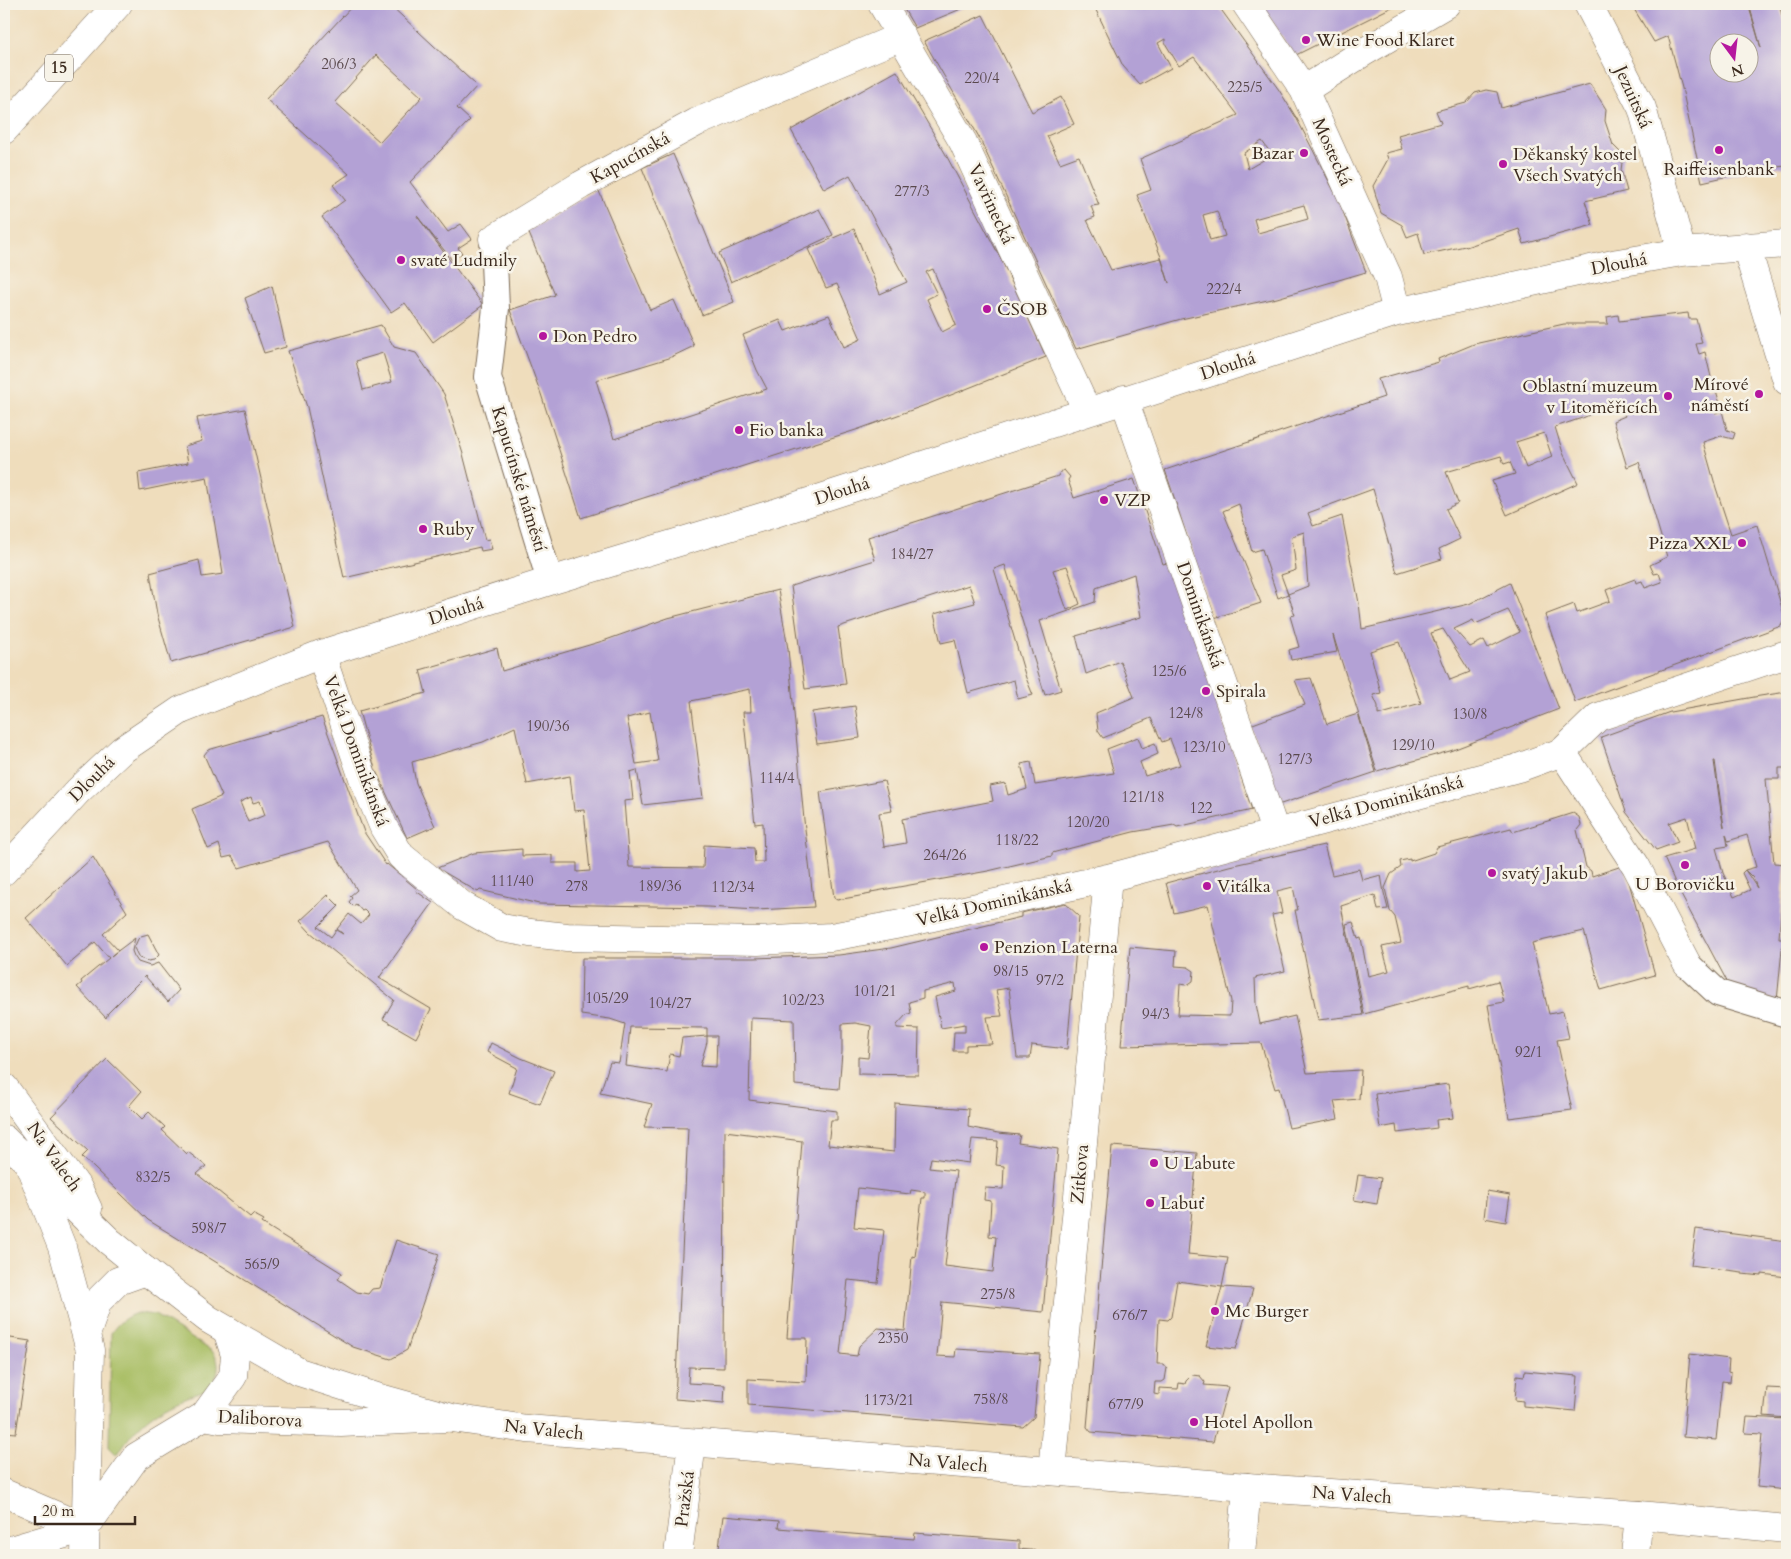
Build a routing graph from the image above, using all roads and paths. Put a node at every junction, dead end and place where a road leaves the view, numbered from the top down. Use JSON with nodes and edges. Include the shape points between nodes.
{"nodes":[{"id":1,"x":118,"y":4,"type":"edge"},
{"id":2,"x":882,"y":4,"type":"edge"},
{"id":3,"x":1246,"y":4,"type":"edge"},
{"id":4,"x":1446,"y":4,"type":"edge"},
{"id":5,"x":1588,"y":4,"type":"edge"},
{"id":6,"x":902,"y":36,"type":"junction"},
{"id":7,"x":1304,"y":90,"type":"junction"},
{"id":8,"x":4,"y":130,"type":"edge"},
{"id":9,"x":493,"y":239,"type":"joint"},
{"id":10,"x":1787,"y":244,"type":"edge"},
{"id":11,"x":1746,"y":246,"type":"junction"},
{"id":12,"x":1682,"y":252,"type":"junction"},
{"id":13,"x":1397,"y":312,"type":"junction"},
{"id":14,"x":488,"y":377,"type":"joint"},
{"id":15,"x":1787,"y":381,"type":"edge"},
{"id":16,"x":1124,"y":399,"type":"junction"},
{"id":17,"x":1087,"y":411,"type":"junction"},
{"id":18,"x":550,"y":581,"type":"junction"},
{"id":19,"x":321,"y":654,"type":"junction"},
{"id":20,"x":1787,"y":654,"type":"edge"},
{"id":21,"x":1562,"y":752,"type":"junction"},
{"id":22,"x":1276,"y":831,"type":"junction"},
{"id":23,"x":4,"y":872,"type":"edge"},
{"id":24,"x":1108,"y":878,"type":"junction"},
{"id":25,"x":1687,"y":964,"type":"joint"},
{"id":26,"x":1787,"y":1014,"type":"edge"},
{"id":27,"x":4,"y":1087,"type":"edge"},
{"id":28,"x":4,"y":1139,"type":"edge"},
{"id":29,"x":28,"y":1164,"type":"junction"},
{"id":30,"x":98,"y":1230,"type":"junction"},
{"id":31,"x":146,"y":1271,"type":"junction"},
{"id":32,"x":227,"y":1330,"type":"junction"},
{"id":33,"x":86,"y":1335,"type":"junction"},
{"id":34,"x":204,"y":1416,"type":"junction"},
{"id":35,"x":452,"y":1418,"type":"junction"},
{"id":36,"x":692,"y":1443,"type":"junction"},
{"id":37,"x":1052,"y":1471,"type":"junction"},
{"id":38,"x":1247,"y":1487,"type":"junction"},
{"id":39,"x":4,"y":1493,"type":"edge"},
{"id":40,"x":1639,"y":1515,"type":"junction"},
{"id":41,"x":85,"y":1528,"type":"junction"},
{"id":42,"x":1787,"y":1529,"type":"edge"},
{"id":43,"x":4,"y":1552,"type":"edge"},
{"id":44,"x":85,"y":1555,"type":"edge"},
{"id":45,"x":678,"y":1555,"type":"edge"},
{"id":46,"x":1241,"y":1555,"type":"edge"},
{"id":47,"x":1636,"y":1555,"type":"edge"}],
"edges":[{"from":1,"to":8,"type":"street","number":"15"},
{"from":2,"to":6,"type":"street","name":"Vavřinecká"},
{"from":3,"to":7,"type":"street","name":"Mostecká"},
{"from":4,"to":7,"type":"street"},
{"from":5,"to":12,"type":"street","name":"Jezuitská","via":[[1642,108]]},
{"from":6,"to":9,"type":"street","name":"Kapucínská","via":[[697,122],[581,185]]},
{"from":6,"to":17,"type":"street","name":"Vavřinecká","via":[[963,142]]},
{"from":7,"to":13,"type":"street","name":"Mostecká","via":[[1388,277]]},
{"from":9,"to":14,"type":"street","name":"Kapucínská","via":[[496,308]]},
{"from":10,"to":11,"type":"street"},
{"from":11,"to":12,"type":"street","name":"Dlouhá"},
{"from":11,"to":15,"type":"street"},
{"from":12,"to":13,"type":"street","name":"Dlouhá"},
{"from":13,"to":16,"type":"street","name":"Dlouhá"},
{"from":14,"to":18,"type":"street","name":"Kapucínské náměstí"},
{"from":16,"to":17,"type":"street","name":"Dlouhá"},
{"from":16,"to":22,"type":"street","name":"Dominikánská"},
{"from":17,"to":18,"type":"street","name":"Dlouhá","via":[[772,514]]},
{"from":18,"to":19,"type":"street","name":"Dlouhá"},
{"from":19,"to":23,"type":"street","name":"Dlouhá","via":[[182,710],[122,750],[78,791]]},
{"from":19,"to":24,"type":"street","name":"Velká Dominikánská","via":[[363,778],[384,828],[401,856],[464,906],[502,928],[567,936],[758,941],[831,937],[906,924]]},
{"from":20,"to":21,"type":"street","name":"Velká Dominikánská","via":[[1598,717]]},
{"from":21,"to":22,"type":"street","name":"Velká Dominikánská","via":[[1518,768]]},
{"from":21,"to":25,"type":"street","via":[[1636,866]]},
{"from":22,"to":24,"type":"street","name":"Velká Dominikánská"},
{"from":24,"to":37,"type":"street","name":"Zítkova"},
{"from":25,"to":26,"type":"street","via":[[1718,993]]},
{"from":27,"to":30,"type":"street","name":"Na Valech","via":[[78,1188]]},
{"from":28,"to":29,"type":"street","name":"Na Valech"},
{"from":29,"to":30,"type":"street","name":"Na Valech"},
{"from":29,"to":33,"type":"street","via":[[62,1247]]},
{"from":30,"to":31,"type":"street","name":"Na Valech"},
{"from":31,"to":32,"type":"street","name":"Na Valech"},
{"from":31,"to":33,"type":"street","via":[[118,1281],[98,1301]]},
{"from":32,"to":34,"type":"street","via":[[235,1355],[233,1376]]},
{"from":32,"to":35,"type":"street","name":"Na Valech","via":[[299,1372]]},
{"from":33,"to":41,"type":"street","via":[[90,1350]]},
{"from":34,"to":35,"type":"street","name":"Daliborova","via":[[341,1423]]},
{"from":34,"to":41,"type":"street","name":"Daliborova","via":[[136,1457]]},
{"from":35,"to":36,"type":"street","name":"Na Valech","via":[[527,1429]]},
{"from":36,"to":37,"type":"street","name":"Na Valech"},
{"from":36,"to":45,"type":"street","name":"Pražská"},
{"from":37,"to":38,"type":"street","name":"Na Valech"},
{"from":38,"to":40,"type":"street","name":"Na Valech"},
{"from":38,"to":46,"type":"street"},
{"from":39,"to":41,"type":"street"},
{"from":40,"to":42,"type":"street","name":"Na Valech"},
{"from":40,"to":47,"type":"street"},
{"from":41,"to":43,"type":"street"},
{"from":41,"to":44,"type":"street"}]}
